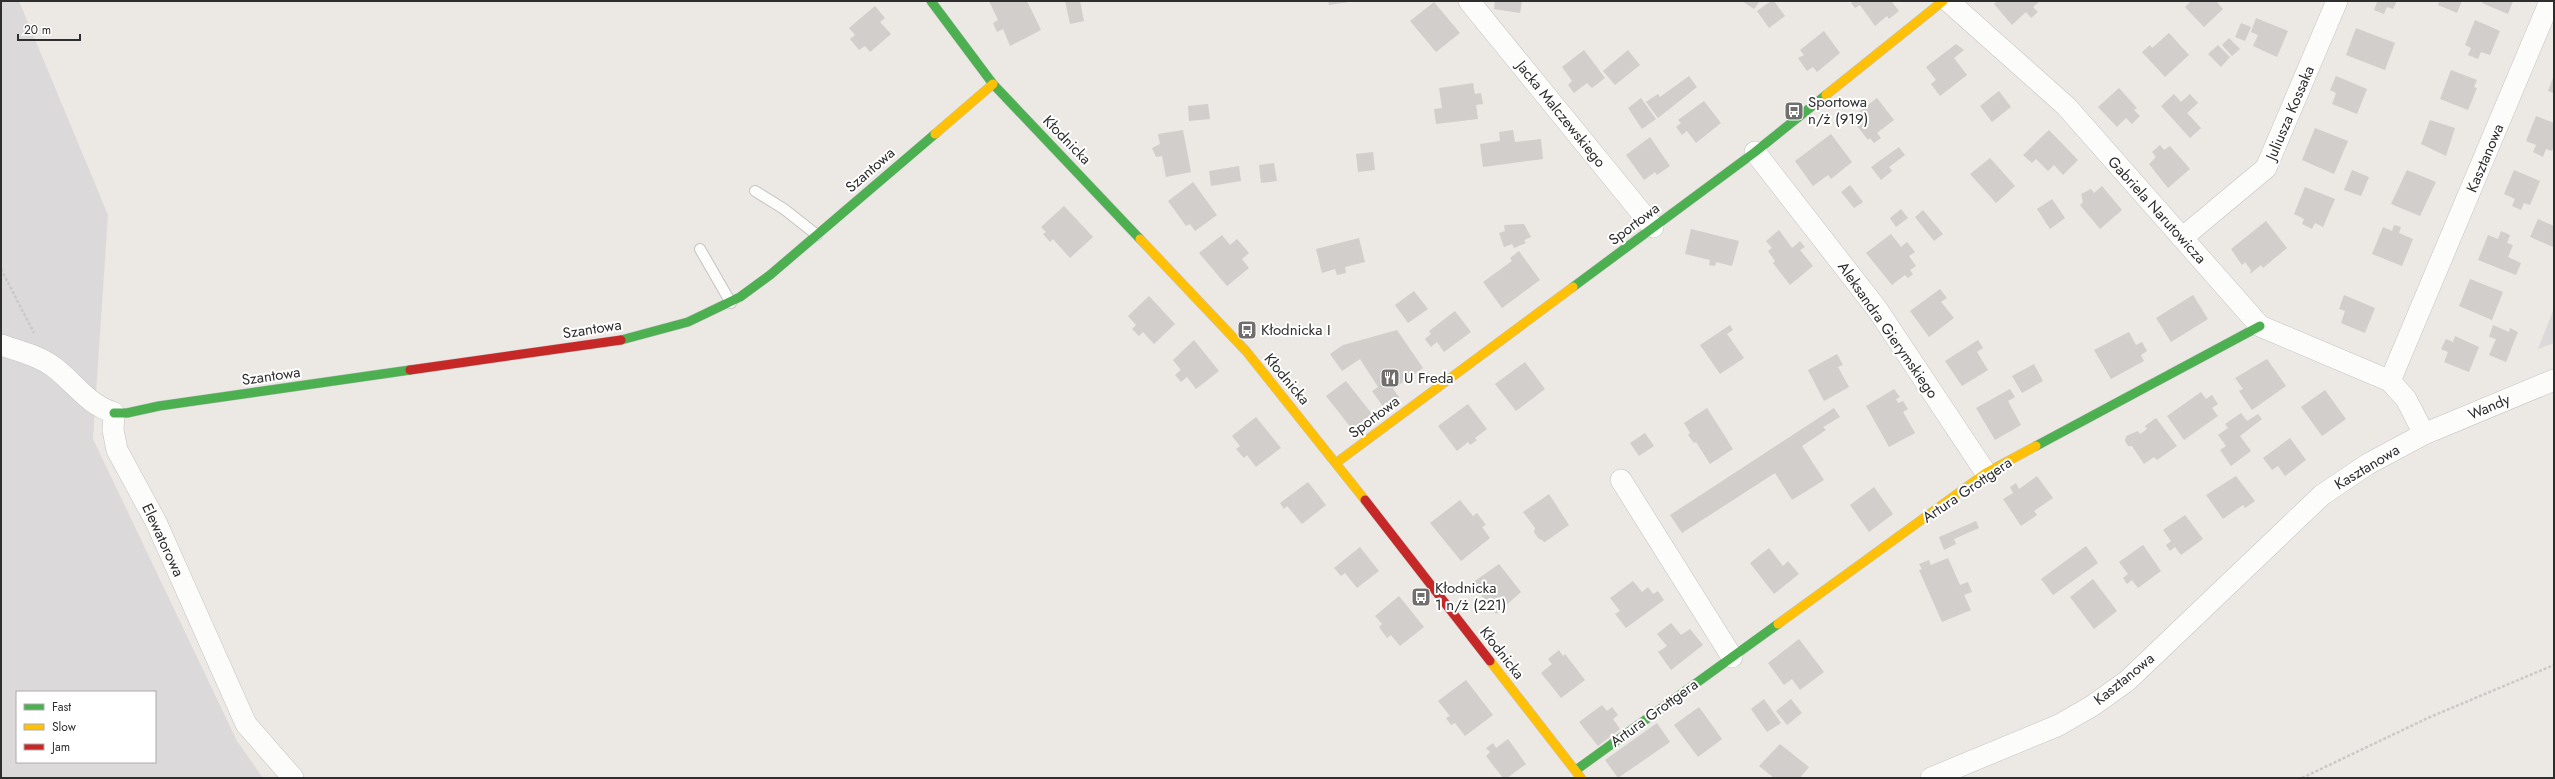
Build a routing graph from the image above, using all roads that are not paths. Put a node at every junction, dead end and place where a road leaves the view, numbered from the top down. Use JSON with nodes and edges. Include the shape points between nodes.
{"nodes":[{"id":1,"x":931,"y":1,"type":"edge"},
{"id":2,"x":1469,"y":1,"type":"edge"},
{"id":3,"x":1943,"y":1,"type":"edge"},
{"id":4,"x":1948,"y":1,"type":"edge"},
{"id":5,"x":2337,"y":1,"type":"edge"},
{"id":6,"x":2550,"y":1,"type":"edge"},
{"id":7,"x":993,"y":84,"type":"junction"},
{"id":8,"x":1755,"y":152,"type":"junction"},
{"id":9,"x":755,"y":191,"type":"dead end"},
{"id":10,"x":1653,"y":227,"type":"junction"},
{"id":11,"x":817,"y":235,"type":"junction"},
{"id":12,"x":2182,"y":238,"type":"junction"},
{"id":13,"x":700,"y":249,"type":"dead end"},
{"id":14,"x":731,"y":302,"type":"junction"},
{"id":15,"x":2260,"y":326,"type":"junction"},
{"id":16,"x":1,"y":345,"type":"edge"},
{"id":17,"x":2554,"y":380,"type":"edge"},
{"id":18,"x":2390,"y":381,"type":"junction"},
{"id":19,"x":114,"y":413,"type":"junction"},
{"id":20,"x":2424,"y":434,"type":"junction"},
{"id":21,"x":1336,"y":462,"type":"junction"},
{"id":22,"x":1986,"y":473,"type":"junction"},
{"id":23,"x":1621,"y":480,"type":"dead end"},
{"id":24,"x":1732,"y":657,"type":"junction"},
{"id":25,"x":1576,"y":770,"type":"junction"},
{"id":26,"x":293,"y":778,"type":"edge"},
{"id":27,"x":1581,"y":778,"type":"edge"},
{"id":28,"x":1931,"y":778,"type":"edge"}],
"edges":[{"from":1,"to":7,"type":"street","name":"Kłodnicka"},
{"from":2,"to":10,"type":"street","name":"Jacka Malczewskiego"},
{"from":3,"to":8,"type":"street","name":"Sportowa"},
{"from":4,"to":12,"type":"street","name":"Gabriela Narutowicza","via":[[2066,106]]},
{"from":5,"to":12,"type":"street","name":"Juliusza Kossaka","via":[[2266,168]]},
{"from":6,"to":18,"type":"street","name":"Kasztanowa"},
{"from":7,"to":11,"type":"street","name":"Szantowa"},
{"from":7,"to":21,"type":"street","name":"Kłodnicka","via":[[1246,351]]},
{"from":8,"to":10,"type":"street","name":"Sportowa"},
{"from":8,"to":22,"type":"street","name":"Aleksandra Gierymskiego","via":[[1877,309]]},
{"from":9,"to":11,"type":"lane","via":[[784,209]]},
{"from":10,"to":21,"type":"street","name":"Sportowa"},
{"from":11,"to":14,"type":"street","name":"Szantowa","via":[[770,275]]},
{"from":12,"to":15,"type":"street","name":"Gabriela Narutowicza"},
{"from":13,"to":14,"type":"lane"},
{"from":14,"to":19,"type":"street","name":"Szantowa","via":[[701,318],[665,330],[614,341]]},
{"from":15,"to":18,"type":"street","name":"Gabriela Narutowicza"},
{"from":15,"to":22,"type":"street","name":"Artura Grottgera"},
{"from":16,"to":19,"type":"street","via":[[55,367],[89,401]]},
{"from":17,"to":20,"type":"street","name":"Wandy"},
{"from":18,"to":20,"type":"street","via":[[2406,399]]},
{"from":19,"to":26,"type":"street","name":"Elewatorowa","via":[[113,430],[117,450],[156,522],[246,724]]},
{"from":20,"to":28,"type":"street","name":"Kasztanowa","via":[[2368,464],[2322,495],[2127,681],[2092,706],[2059,725]]},
{"from":21,"to":25,"type":"street","name":"Kłodnicka"},
{"from":22,"to":24,"type":"street","name":"Artura Grottgera"},
{"from":23,"to":24,"type":"street"},
{"from":24,"to":25,"type":"street","name":"Artura Grottgera"},
{"from":25,"to":27,"type":"street","name":"Kłodnicka"}]}
